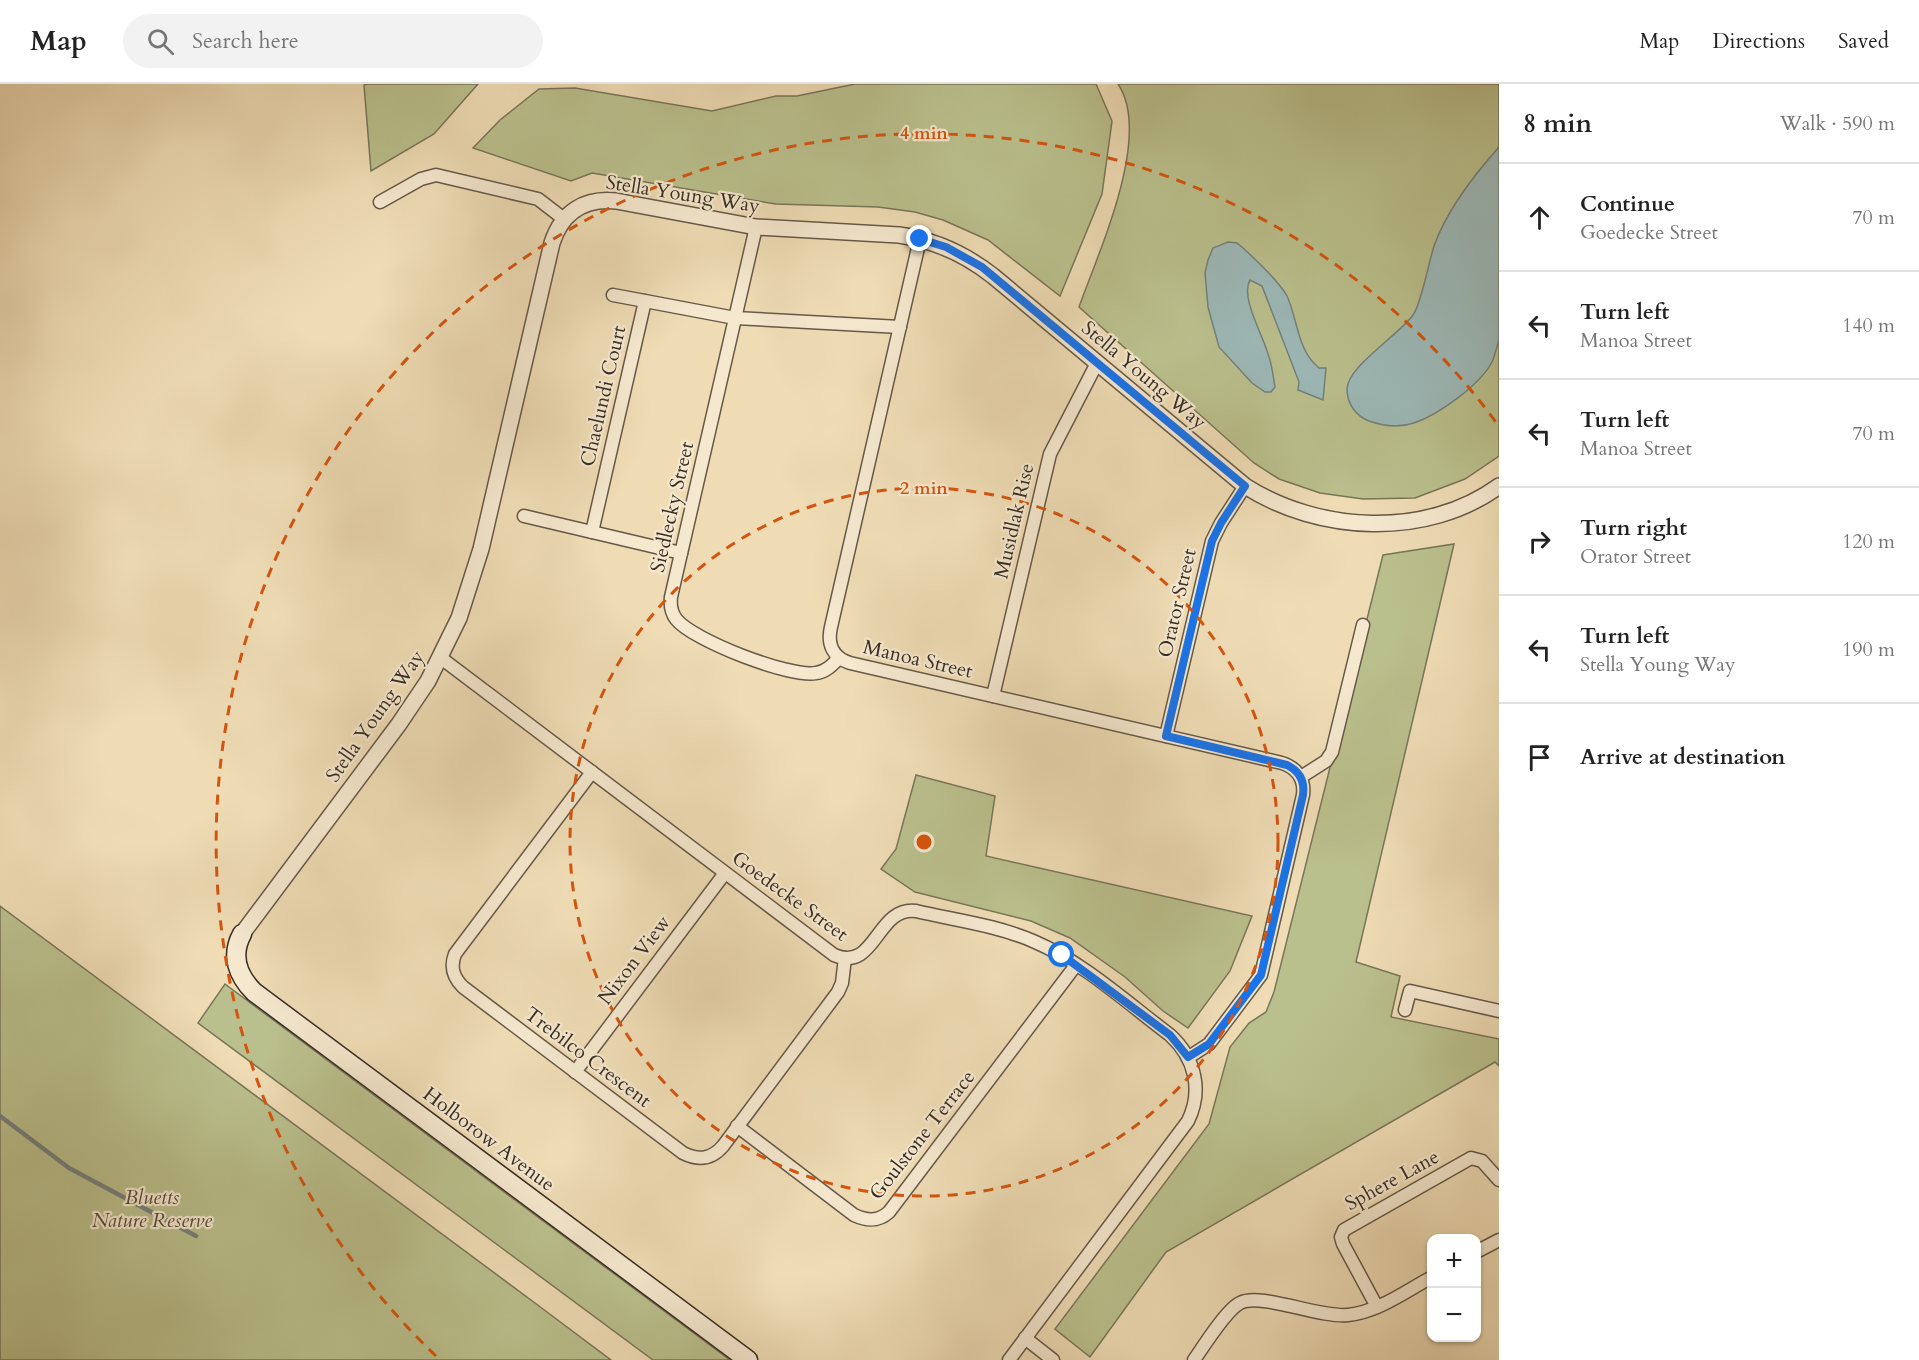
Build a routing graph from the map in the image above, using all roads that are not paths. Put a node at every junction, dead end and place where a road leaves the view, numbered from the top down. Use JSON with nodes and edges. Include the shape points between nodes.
{"nodes":[{"id":1,"x":380,"y":202,"type":"dead end"},
{"id":2,"x":564,"y":219,"type":"junction"},
{"id":3,"x":756,"y":227,"type":"junction"},
{"id":4,"x":920,"y":239,"type":"junction"},
{"id":5,"x":613,"y":295,"type":"dead end"},
{"id":6,"x":645,"y":301,"type":"junction"},
{"id":7,"x":735,"y":318,"type":"junction"},
{"id":8,"x":900,"y":327,"type":"junction"},
{"id":9,"x":1097,"y":363,"type":"junction"},
{"id":10,"x":1245,"y":486,"type":"junction"},
{"id":11,"x":1498,"y":489,"type":"edge"},
{"id":12,"x":524,"y":516,"type":"dead end"},
{"id":13,"x":592,"y":532,"type":"junction"},
{"id":14,"x":681,"y":552,"type":"junction"},
{"id":15,"x":1363,"y":625,"type":"dead end"},
{"id":16,"x":441,"y":658,"type":"junction"},
{"id":17,"x":839,"y":658,"type":"junction"},
{"id":18,"x":993,"y":696,"type":"junction"},
{"id":19,"x":1166,"y":736,"type":"junction"},
{"id":20,"x":591,"y":772,"type":"junction"},
{"id":21,"x":1301,"y":777,"type":"junction"},
{"id":22,"x":725,"y":873,"type":"junction"},
{"id":23,"x":242,"y":934,"type":"joint"},
{"id":24,"x":845,"y":958,"type":"junction"},
{"id":25,"x":1076,"y":965,"type":"junction"},
{"id":26,"x":1405,"y":1010,"type":"dead end"},
{"id":27,"x":1499,"y":1011,"type":"edge"},
{"id":28,"x":1188,"y":1057,"type":"junction"},
{"id":29,"x":575,"y":1072,"type":"junction"},
{"id":30,"x":737,"y":1126,"type":"junction"},
{"id":31,"x":1499,"y":1180,"type":"edge"},
{"id":32,"x":1499,"y":1240,"type":"edge"},
{"id":33,"x":1481,"y":1249,"type":"edge"},
{"id":34,"x":1427,"y":1279,"type":"edge"},
{"id":35,"x":1377,"y":1307,"type":"junction"},
{"id":36,"x":1025,"y":1338,"type":"junction"},
{"id":37,"x":748,"y":1360,"type":"edge"},
{"id":38,"x":1008,"y":1360,"type":"edge"},
{"id":39,"x":1053,"y":1360,"type":"edge"},
{"id":40,"x":1194,"y":1360,"type":"edge"}],
"edges":[{"from":1,"to":2,"type":"street","via":[[424,177],[436,175],[538,199]]},
{"from":2,"to":3,"type":"street","name":"Stella Young Way","via":[[583,204],[607,200]]},
{"from":2,"to":16,"type":"street","name":"Stella Young Way","via":[[552,243],[475,573]]},
{"from":3,"to":4,"type":"street","name":"Stella Young Way"},
{"from":3,"to":7,"type":"street","name":"Siedlecky Street"},
{"from":4,"to":8,"type":"street","name":"Manoa Street"},
{"from":4,"to":9,"type":"street","name":"Stella Young Way","via":[[952,250],[982,267]]},
{"from":5,"to":6,"type":"street","name":"Chaelundi Court"},
{"from":6,"to":7,"type":"street"},
{"from":6,"to":13,"type":"street","name":"Chaelundi Court"},
{"from":7,"to":8,"type":"street"},
{"from":7,"to":14,"type":"street","name":"Siedlecky Street"},
{"from":8,"to":17,"type":"street","name":"Manoa Street","via":[[830,632],[830,644]]},
{"from":9,"to":10,"type":"street","name":"Stella Young Way"},
{"from":9,"to":18,"type":"street","name":"Musidlak Rise","via":[[1050,454]]},
{"from":10,"to":11,"type":"street","name":"Stella Young Way","via":[[1300,512],[1387,523],[1437,516]]},
{"from":10,"to":19,"type":"street","name":"Orator Street","via":[[1212,541]]},
{"from":12,"to":13,"type":"street"},
{"from":13,"to":14,"type":"street"},
{"from":14,"to":17,"type":"street","name":"Siedlecky Street","via":[[670,605],[684,627],[742,657],[806,673],[823,671]]},
{"from":15,"to":21,"type":"street","via":[[1332,752],[1326,761]]},
{"from":16,"to":20,"type":"street","name":"Goedecke Street"},
{"from":16,"to":23,"type":"street","name":"Stella Young Way","via":[[404,717]]},
{"from":17,"to":18,"type":"street","name":"Manoa Street"},
{"from":18,"to":19,"type":"street","name":"Manoa Street"},
{"from":19,"to":21,"type":"street","name":"Manoa Street","via":[[1282,763],[1294,768]]},
{"from":20,"to":22,"type":"street","name":"Goedecke Street"},
{"from":20,"to":29,"type":"street","name":"Trebilco Crescent","via":[[458,950],[452,966],[463,987]]},
{"from":21,"to":28,"type":"street","via":[[1303,795],[1261,975],[1209,1044]]},
{"from":22,"to":24,"type":"street","name":"Goedecke Street","via":[[831,953]]},
{"from":22,"to":29,"type":"street","name":"Nixon View"},
{"from":23,"to":37,"type":"main road","name":"Holborow Avenue","via":[[236,948],[236,964],[254,992]]},
{"from":24,"to":25,"type":"street","name":"Goedecke Street","via":[[862,953],[891,918],[911,910],[1015,934]]},
{"from":24,"to":30,"type":"street","name":"Trebilco Crescent","via":[[838,992]]},
{"from":25,"to":28,"type":"street","name":"Goedecke Street","via":[[1170,1035]]},
{"from":25,"to":30,"type":"street","name":"Goulstone Terrace","via":[[883,1217],[867,1220],[854,1215]]},
{"from":26,"to":27,"type":"street","via":[[1410,991]]},
{"from":28,"to":36,"type":"street","name":"Goedecke Street","via":[[1196,1095],[1188,1121]]},
{"from":29,"to":30,"type":"street","name":"Trebilco Crescent","via":[[683,1154],[705,1158],[716,1154]]},
{"from":31,"to":35,"type":"street","name":"Sphere Lane","via":[[1482,1161],[1471,1158],[1344,1230],[1342,1244]]},
{"from":32,"to":33,"type":"street"},
{"from":34,"to":35,"type":"street"},
{"from":35,"to":40,"type":"street","via":[[1329,1316],[1245,1300],[1234,1307]]},
{"from":36,"to":38,"type":"street","name":"Goedecke Street"},
{"from":36,"to":39,"type":"street"}]}
